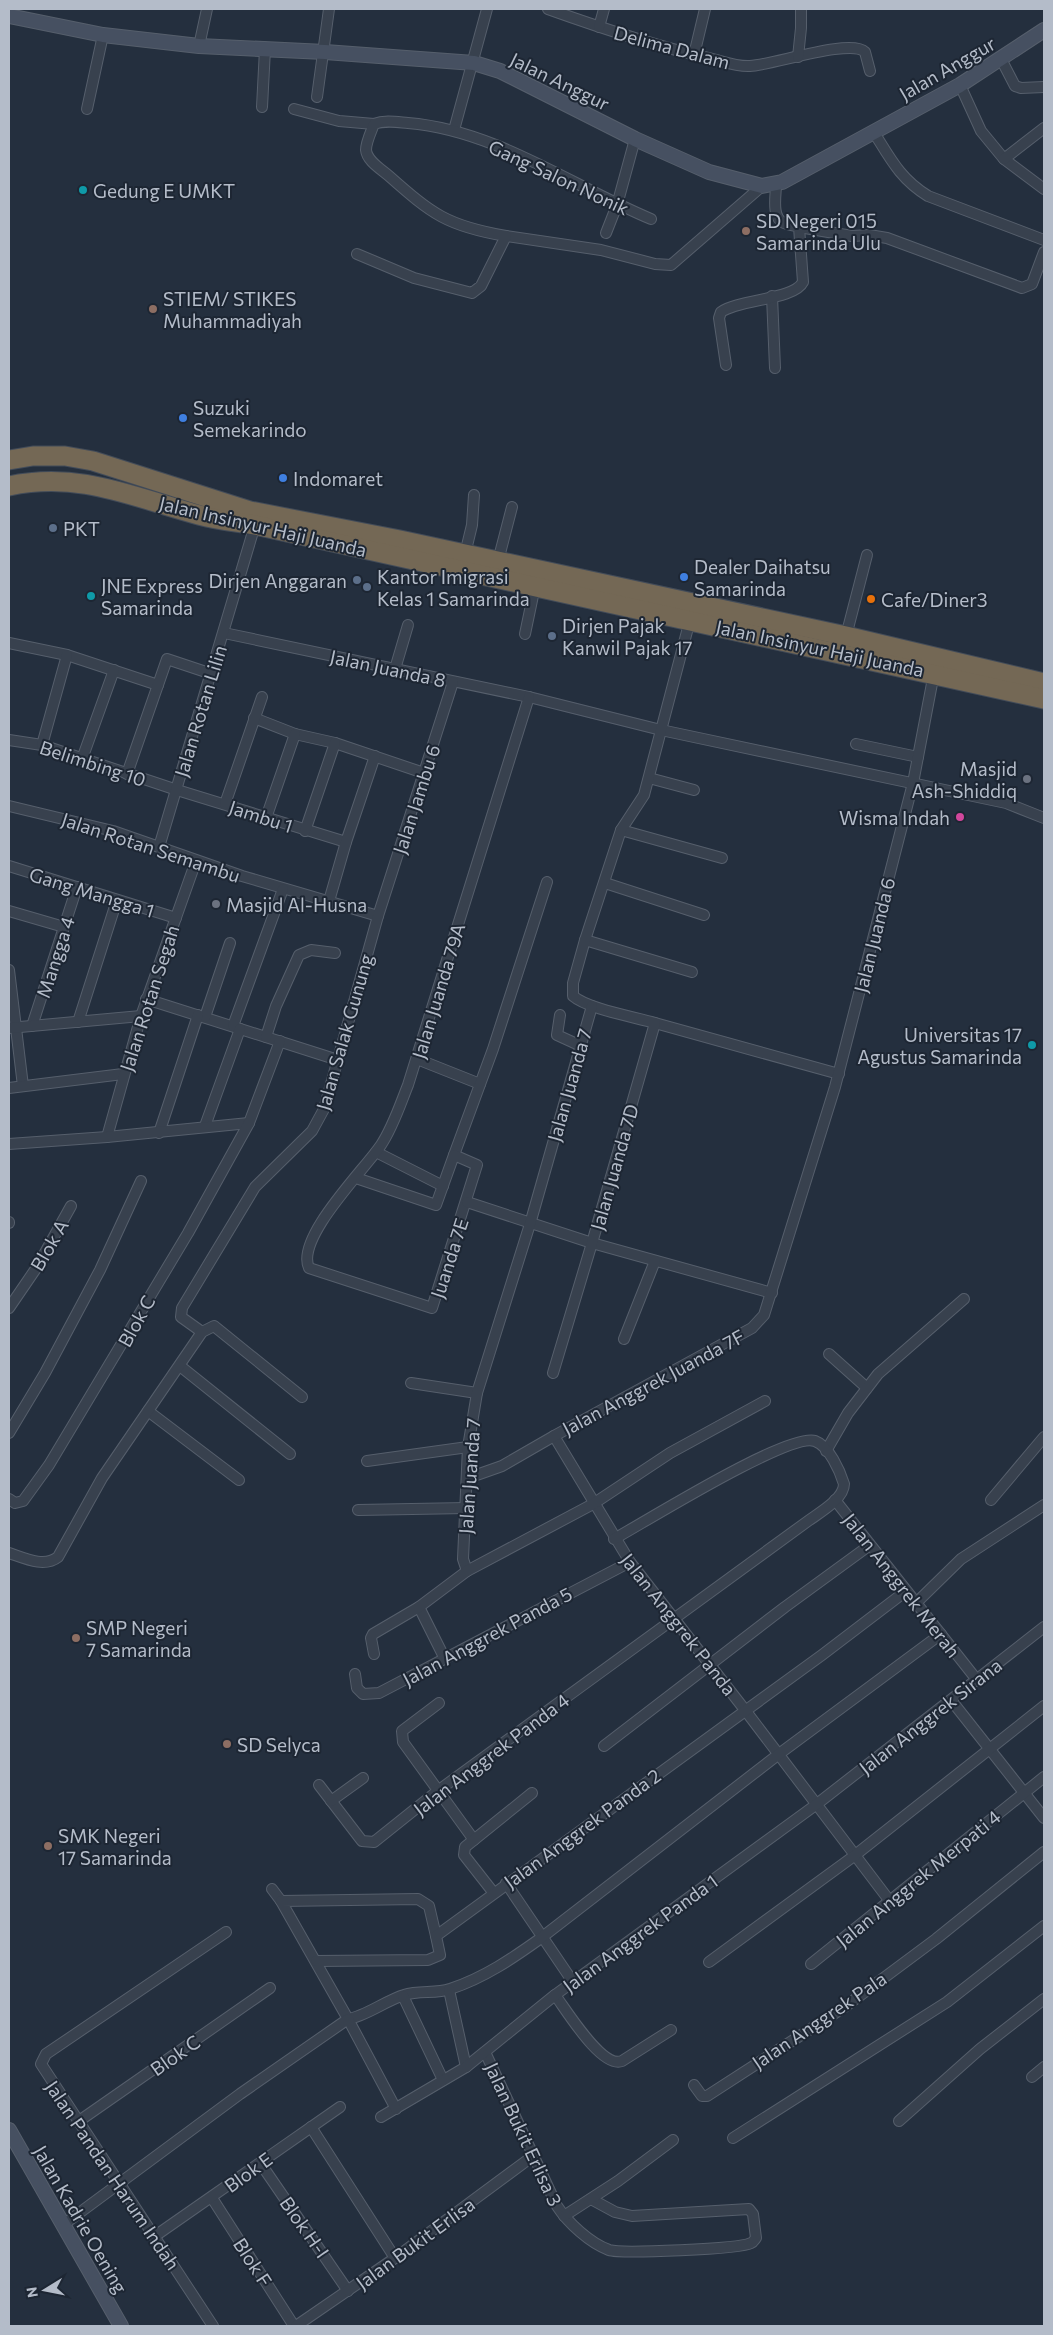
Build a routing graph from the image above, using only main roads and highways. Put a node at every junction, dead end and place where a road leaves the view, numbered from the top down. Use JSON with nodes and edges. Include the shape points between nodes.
{"nodes":[{"id":1,"x":9,"y":460,"type":"edge"},
{"id":2,"x":9,"y":472,"type":"edge"},
{"id":3,"x":9,"y":486,"type":"edge"},
{"id":4,"x":250,"y":520,"type":"junction"},
{"id":5,"x":492,"y":566,"type":"junction"},
{"id":6,"x":1044,"y":683,"type":"edge"},
{"id":7,"x":1044,"y":699,"type":"edge"}],
"edges":[{"from":1,"to":4,"type":"highway","name":"Jalan Insinyur Haji Juanda","via":[[33,456],[93,460]]},
{"from":2,"to":4,"type":"highway","via":[[50,466],[67,468]]},
{"from":3,"to":4,"type":"highway","name":"Jalan Insinyur Haji Juanda","via":[[38,480],[70,481],[200,515]]},
{"from":4,"to":5,"type":"highway","name":"Jalan Insinyur Haji Juanda"},
{"from":4,"to":5,"type":"highway","name":"Jalan Insinyur Haji Juanda","via":[[465,554]]},
{"from":5,"to":6,"type":"highway","name":"Jalan Insinyur Haji Juanda","via":[[846,636]]},
{"from":5,"to":7,"type":"highway","name":"Jalan Insinyur Haji Juanda","via":[[535,586]]}]}
